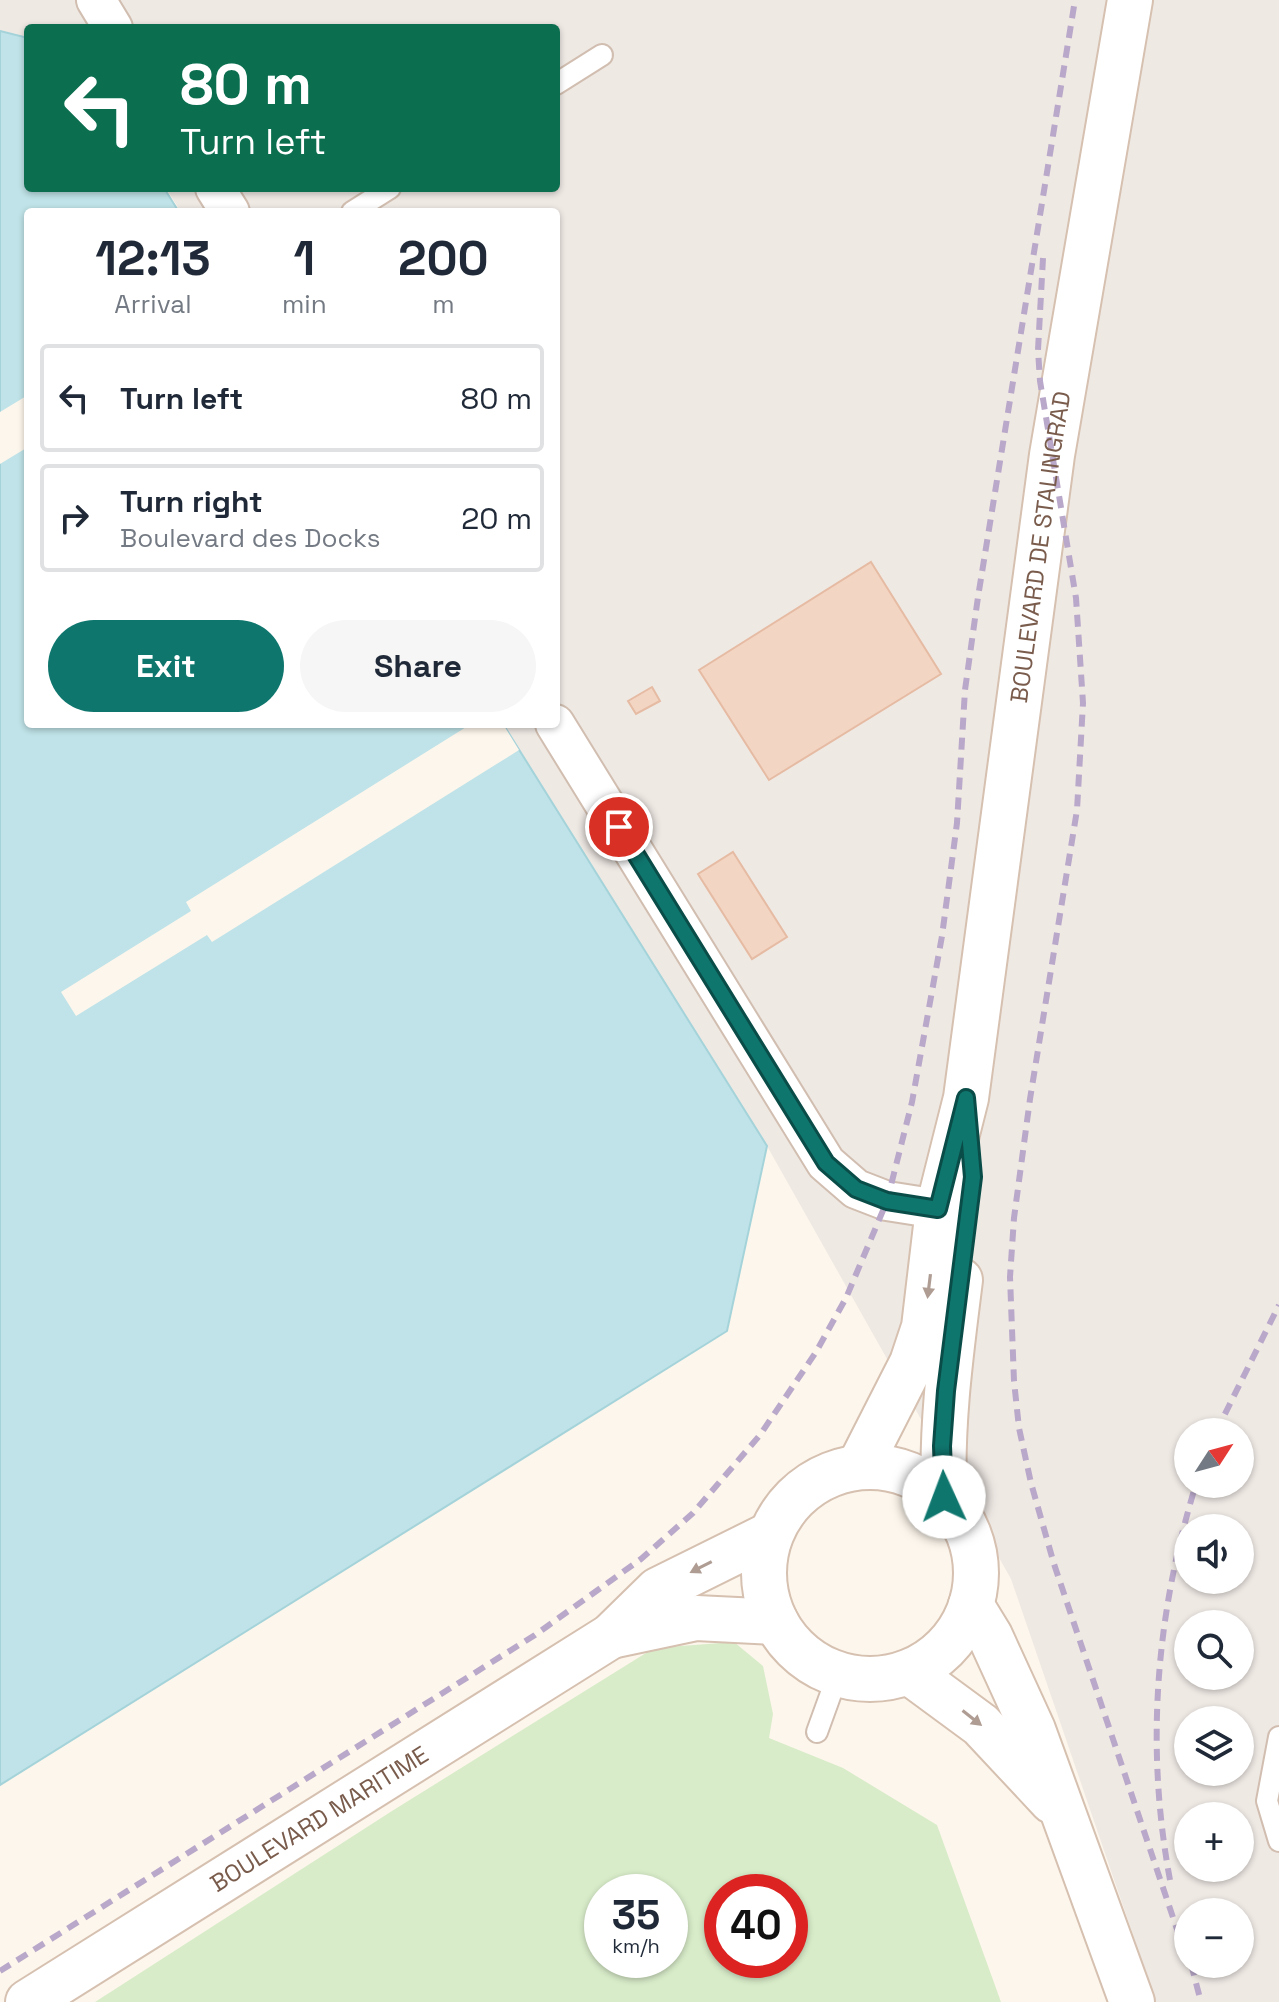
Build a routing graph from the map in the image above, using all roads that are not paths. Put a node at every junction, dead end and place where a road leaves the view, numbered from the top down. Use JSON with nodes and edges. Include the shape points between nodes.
{"nodes":[{"id":1,"x":96,"y":0,"type":"edge"},
{"id":2,"x":1130,"y":0,"type":"edge"},
{"id":3,"x":111,"y":24,"type":"edge"},
{"id":4,"x":602,"y":55,"type":"dead end"},
{"id":5,"x":560,"y":81,"type":"edge"},
{"id":6,"x":384,"y":192,"type":"edge"},
{"id":7,"x":358,"y":208,"type":"edge"},
{"id":8,"x":557,"y":728,"type":"edge"},
{"id":9,"x":966,"y":1098,"type":"junction"},
{"id":10,"x":938,"y":1209,"type":"junction"},
{"id":11,"x":859,"y":1467,"type":"junction"},
{"id":12,"x":944,"y":1497,"type":"junction"},
{"id":13,"x":771,"y":1534,"type":"junction"},
{"id":14,"x":971,"y":1605,"type":"junction"},
{"id":15,"x":776,"y":1622,"type":"junction"},
{"id":16,"x":611,"y":1636,"type":"junction"},
{"id":17,"x":909,"y":1672,"type":"junction"},
{"id":18,"x":838,"y":1674,"type":"junction"},
{"id":19,"x":817,"y":1732,"type":"dead end"},
{"id":20,"x":1279,"y":1737,"type":"edge"},
{"id":21,"x":1063,"y":1813,"type":"junction"},
{"id":22,"x":1279,"y":1841,"type":"edge"},
{"id":23,"x":28,"y":2002,"type":"edge"},
{"id":24,"x":1132,"y":2002,"type":"edge"}],
"edges":[{"from":1,"to":3,"type":"street"},
{"from":2,"to":9,"type":"street","name":"BOULEVARD DE STALINGRAD","via":[[1052,455]]},
{"from":4,"to":5,"type":"lane"},
{"from":6,"to":7,"type":"lane"},
{"from":8,"to":10,"type":"street","via":[[826,1163],[856,1189],[887,1201]]},
{"from":9,"to":10,"type":"street","name":"BOULEVARD DE STALINGRAD"},
{"from":9,"to":12,"type":"street","name":"BOULEVARD DE STALINGRAD","via":[[973,1177],[946,1391]]},
{"from":10,"to":11,"type":"street","name":"BOULEVARD DE STALINGRAD","one_way":true,"via":[[924,1327],[912,1363]]},
{"from":11,"to":12,"type":"street","via":[[905,1472]]},
{"from":11,"to":13,"type":"street","via":[[836,1472],[796,1496]]},
{"from":12,"to":14,"type":"street","via":[[973,1547]]},
{"from":13,"to":15,"type":"street","via":[[764,1579]]},
{"from":13,"to":16,"type":"street","name":"BOULEVARD MARITIME","one_way":true,"via":[[658,1590]]},
{"from":14,"to":17,"type":"street","via":[[941,1652]]},
{"from":14,"to":21,"type":"street","via":[[1033,1730]]},
{"from":15,"to":16,"type":"street","name":"BOULEVARD MARITIME","via":[[696,1618]]},
{"from":15,"to":18,"type":"street","via":[[802,1654]]},
{"from":16,"to":23,"type":"street","name":"BOULEVARD MARITIME"},
{"from":17,"to":18,"type":"street","via":[[874,1679]]},
{"from":17,"to":21,"type":"street","one_way":true,"via":[[981,1725]]},
{"from":18,"to":19,"type":"lane"},
{"from":20,"to":22,"type":"lane","via":[[1267,1801]]},
{"from":21,"to":24,"type":"street"}]}
